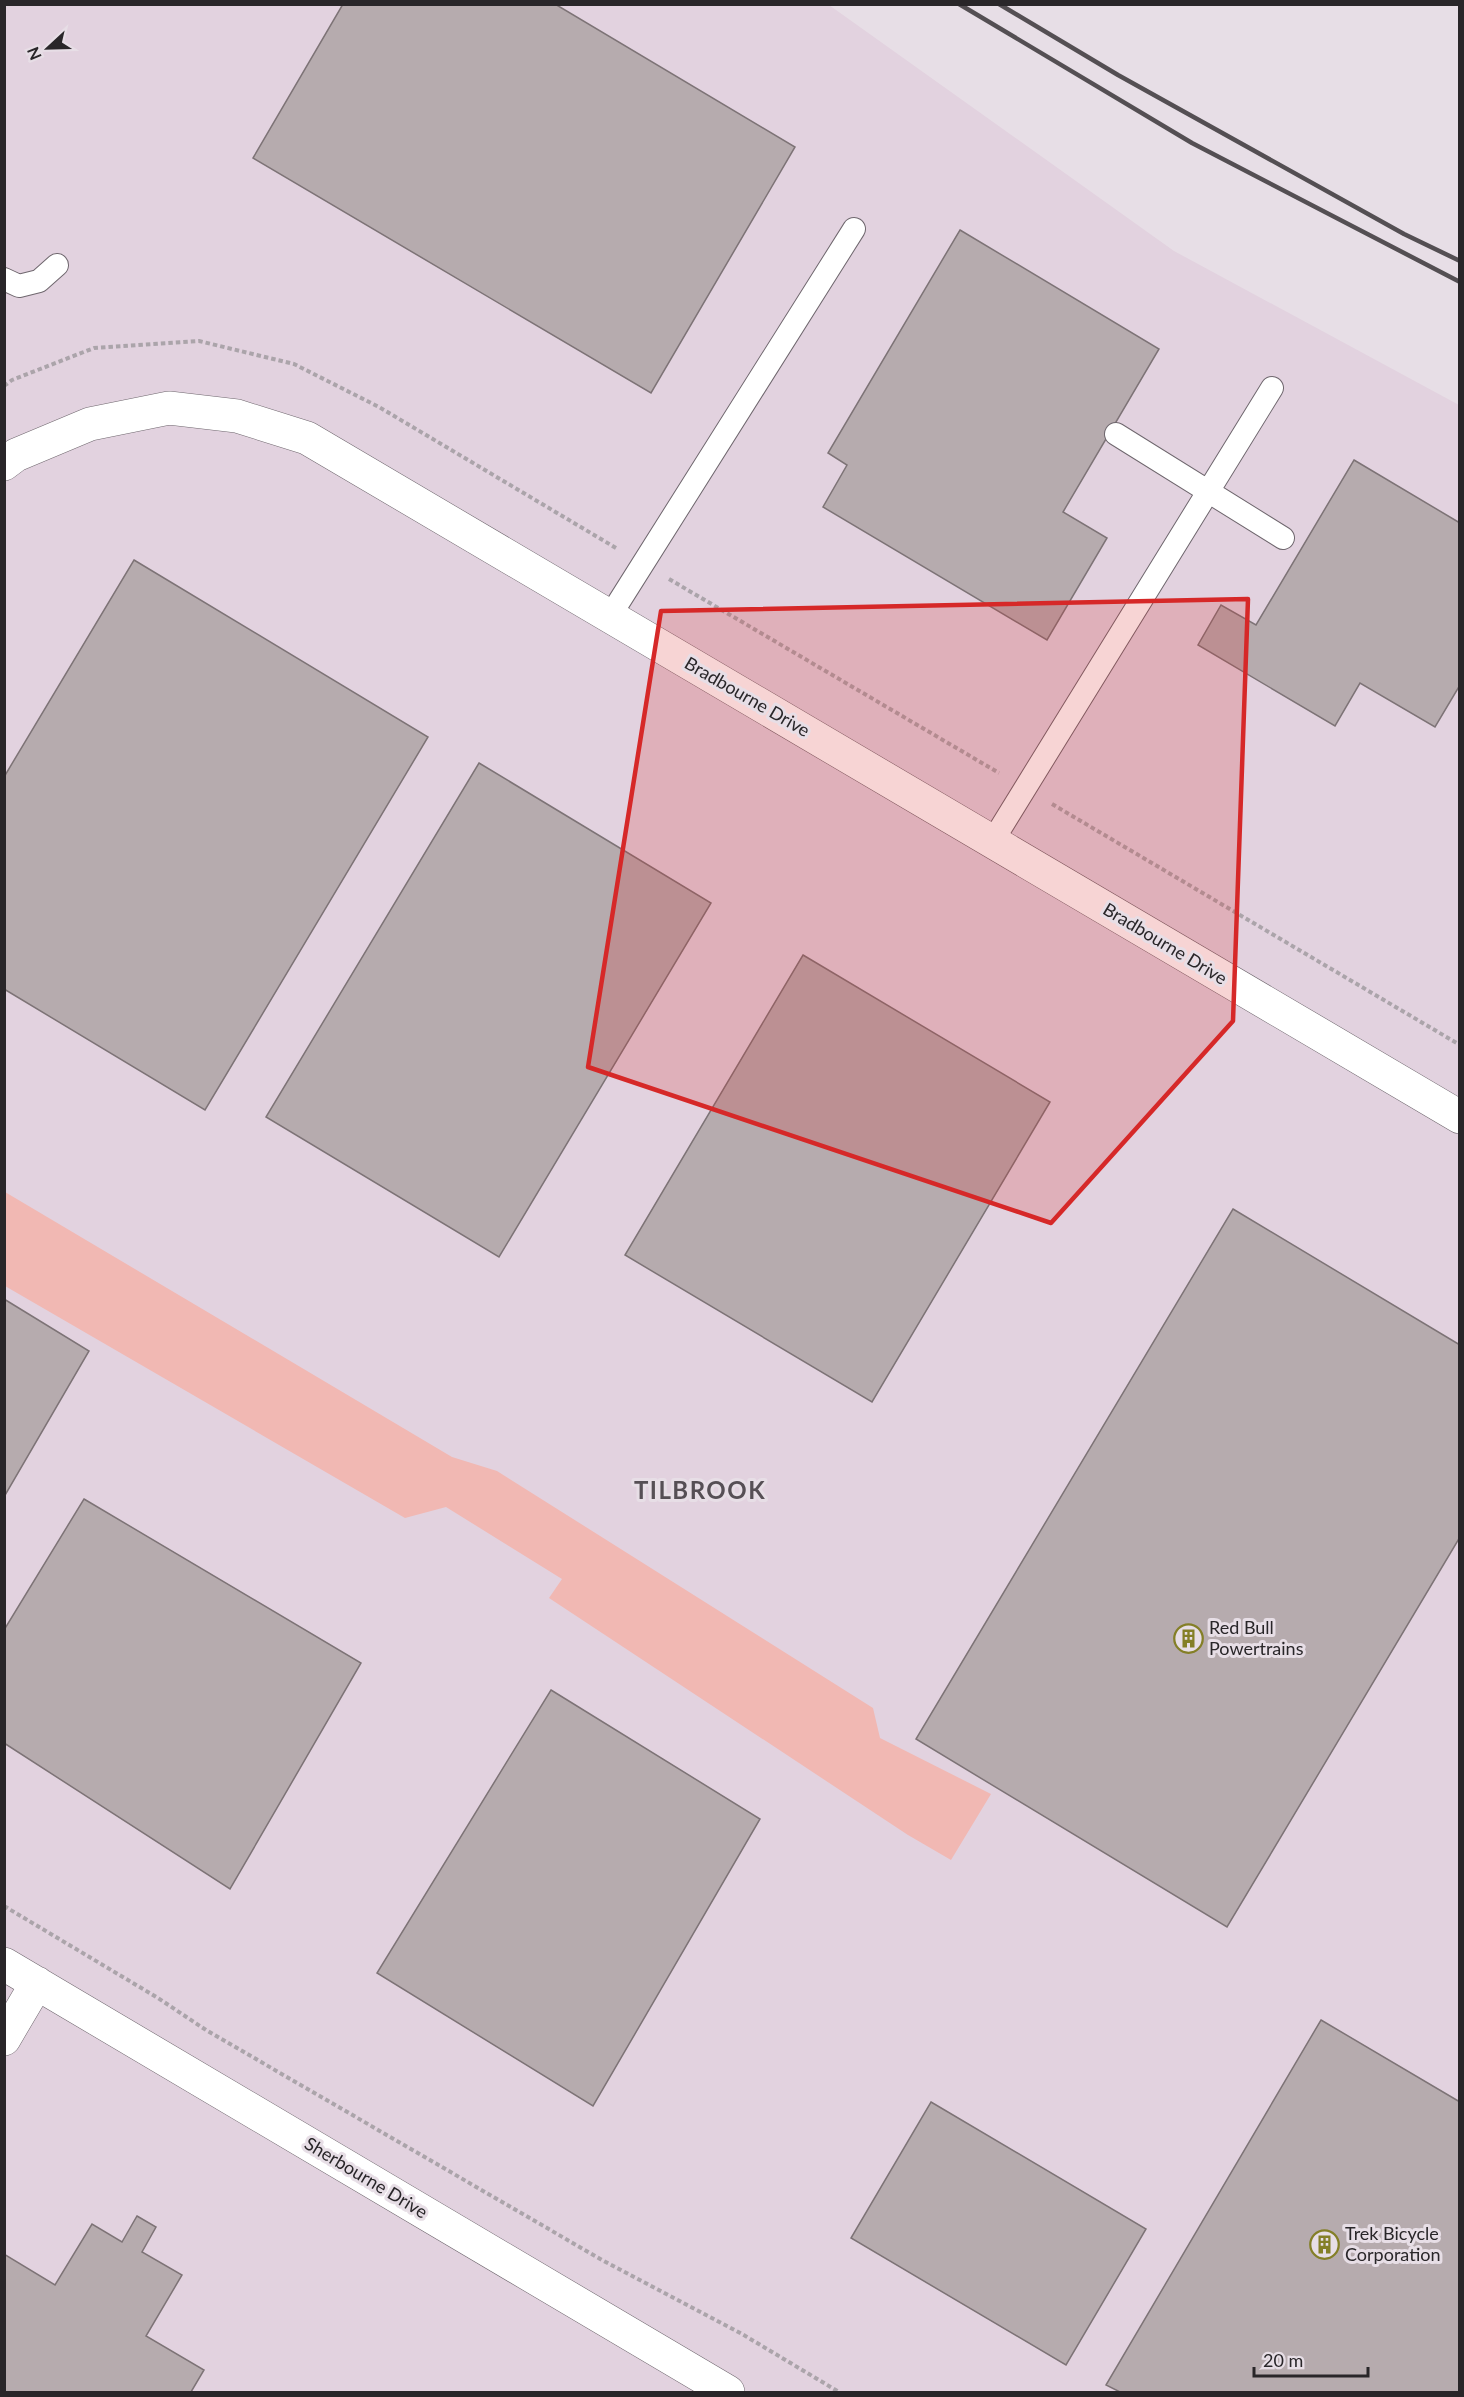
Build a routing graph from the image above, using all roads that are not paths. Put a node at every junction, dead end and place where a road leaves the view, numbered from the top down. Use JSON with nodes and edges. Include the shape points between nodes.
{"nodes":[{"id":1,"x":854,"y":229,"type":"dead end"},
{"id":2,"x":57,"y":265,"type":"dead end"},
{"id":3,"x":4,"y":279,"type":"edge"},
{"id":4,"x":1272,"y":388,"type":"dead end"},
{"id":5,"x":1116,"y":435,"type":"dead end"},
{"id":6,"x":4,"y":464,"type":"edge"},
{"id":7,"x":1208,"y":492,"type":"junction"},
{"id":8,"x":1283,"y":538,"type":"dead end"},
{"id":9,"x":610,"y":616,"type":"junction"},
{"id":10,"x":992,"y":842,"type":"junction"},
{"id":11,"x":1460,"y":1117,"type":"edge"},
{"id":12,"x":4,"y":1964,"type":"edge"},
{"id":13,"x":37,"y":1983,"type":"junction"},
{"id":14,"x":4,"y":2038,"type":"edge"},
{"id":15,"x":728,"y":2392,"type":"edge"}],
"edges":[{"from":1,"to":9,"type":"lane"},
{"from":2,"to":3,"type":"lane","via":[[39,281],[19,286]]},
{"from":4,"to":7,"type":"lane"},
{"from":5,"to":7,"type":"lane"},
{"from":6,"to":9,"type":"street","name":"Bradbourne Drive","via":[[16,455],[90,424],[169,408],[237,416],[307,438]]},
{"from":7,"to":8,"type":"lane"},
{"from":7,"to":10,"type":"lane"},
{"from":9,"to":10,"type":"street","name":"Bradbourne Drive"},
{"from":10,"to":11,"type":"street","name":"Bradbourne Drive"},
{"from":12,"to":13,"type":"street","name":"Sherbourne Drive"},
{"from":13,"to":14,"type":"street"},
{"from":13,"to":15,"type":"street","name":"Sherbourne Drive"}]}
